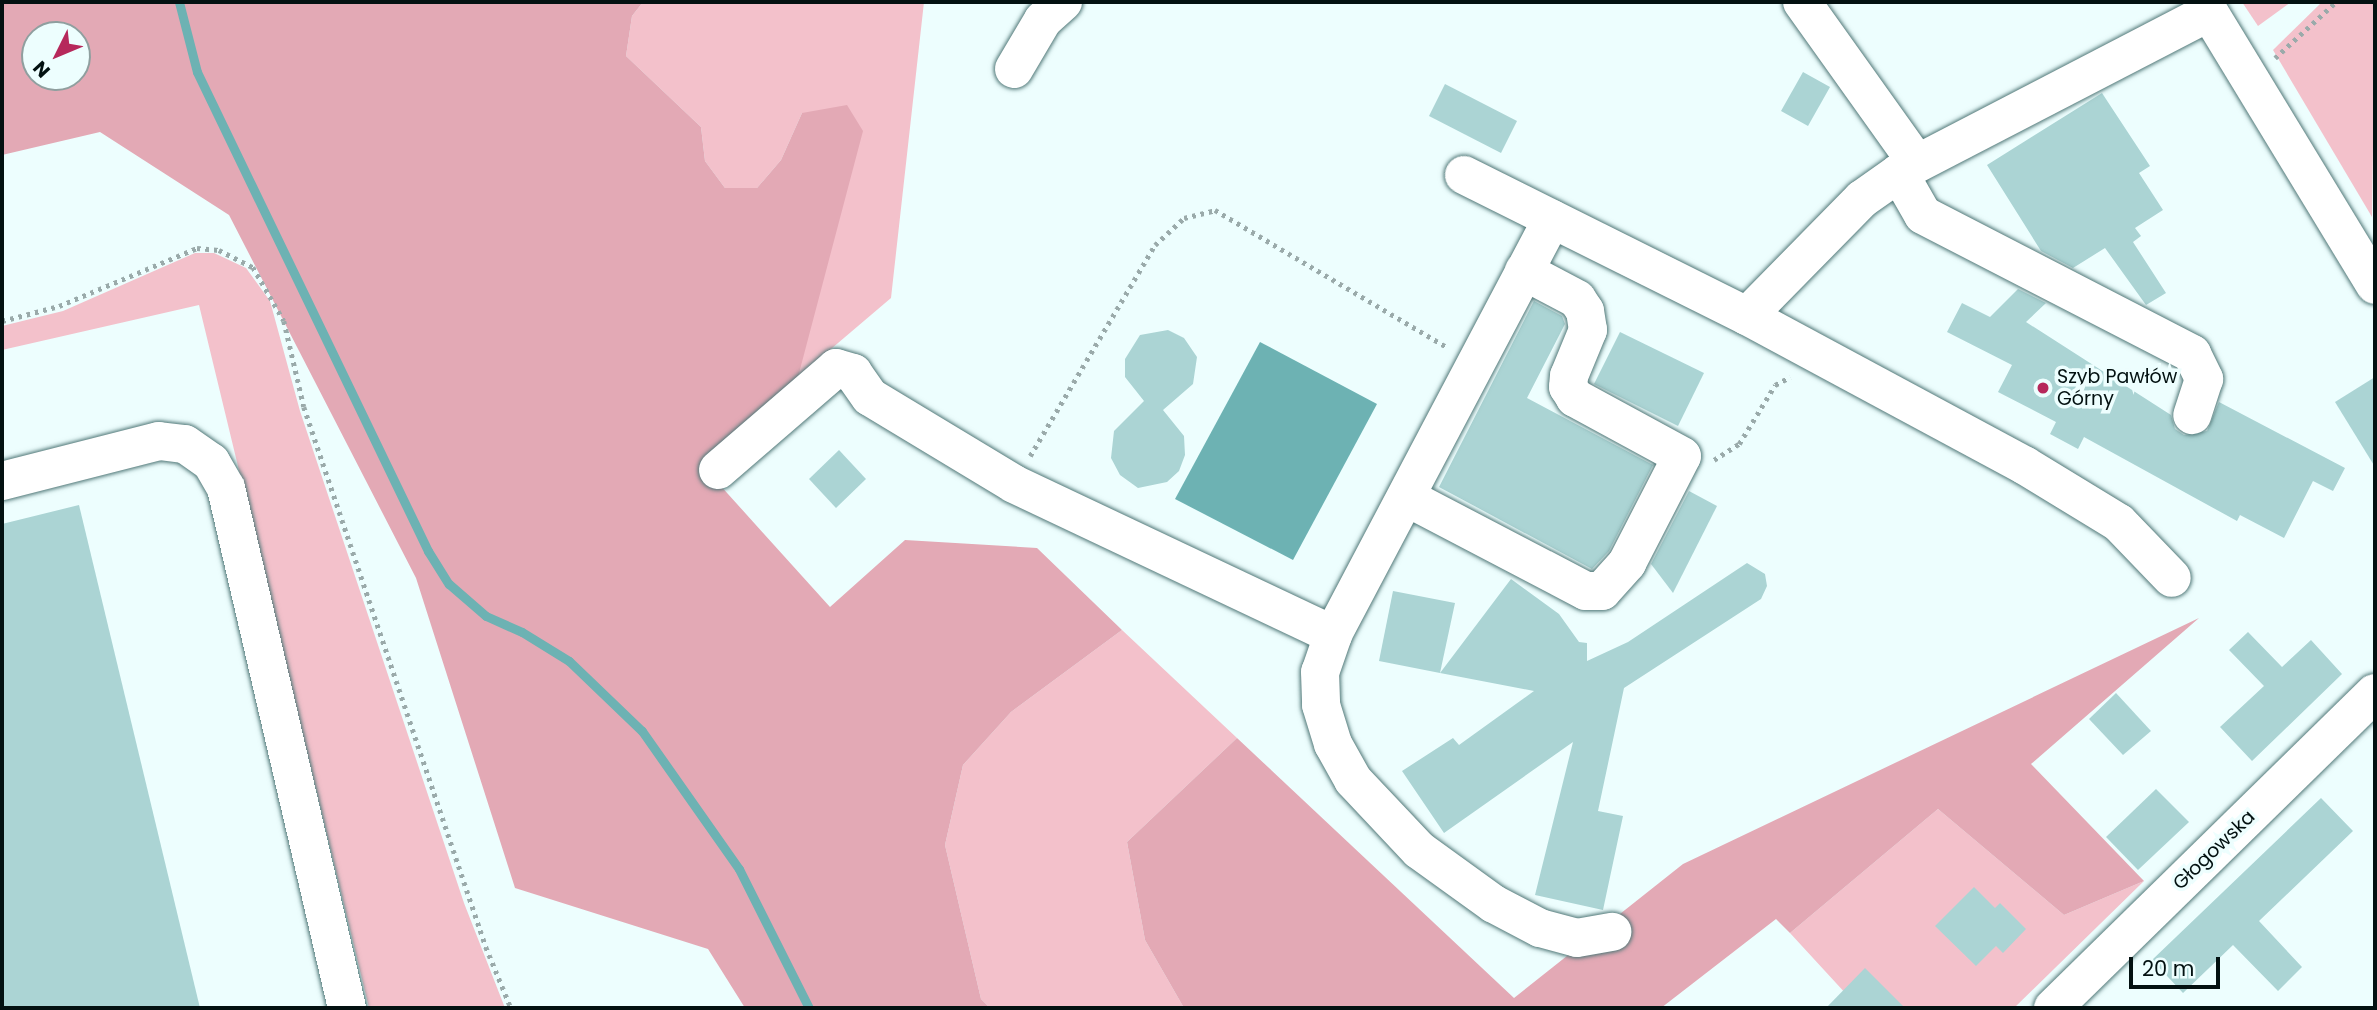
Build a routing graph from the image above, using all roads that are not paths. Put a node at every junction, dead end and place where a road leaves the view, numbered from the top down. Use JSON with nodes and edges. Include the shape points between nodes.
{"nodes":[{"id":1,"x":1062,"y":2,"type":"edge"},
{"id":2,"x":1802,"y":2,"type":"edge"},
{"id":3,"x":2206,"y":7,"type":"edge"},
{"id":4,"x":1014,"y":69,"type":"dead end"},
{"id":5,"x":1908,"y":168,"type":"junction"},
{"id":6,"x":1464,"y":175,"type":"dead end"},
{"id":7,"x":1552,"y":219,"type":"junction"},
{"id":8,"x":1524,"y":271,"type":"junction"},
{"id":9,"x":2375,"y":285,"type":"edge"},
{"id":10,"x":1747,"y":316,"type":"junction"},
{"id":11,"x":2192,"y":415,"type":"dead end"},
{"id":12,"x":718,"y":470,"type":"dead end"},
{"id":13,"x":2,"y":481,"type":"edge"},
{"id":14,"x":1406,"y":497,"type":"junction"},
{"id":15,"x":2172,"y":578,"type":"dead end"},
{"id":16,"x":1333,"y":635,"type":"junction"},
{"id":17,"x":2375,"y":692,"type":"edge"},
{"id":18,"x":1612,"y":932,"type":"dead end"},
{"id":19,"x":347,"y":1008,"type":"edge"},
{"id":20,"x":2053,"y":1008,"type":"edge"}],
"edges":[{"from":1,"to":4,"type":"street","via":[[1043,20]]},
{"from":2,"to":5,"type":"street"},
{"from":3,"to":5,"type":"street"},
{"from":3,"to":9,"type":"street"},
{"from":5,"to":10,"type":"street","via":[[1862,199]]},
{"from":5,"to":11,"type":"street","via":[[1923,215],[2192,354],[2204,379]]},
{"from":6,"to":7,"type":"street"},
{"from":7,"to":8,"type":"street"},
{"from":7,"to":10,"type":"street"},
{"from":8,"to":14,"type":"street"},
{"from":8,"to":14,"type":"street","via":[[1577,299],[1585,311],[1588,330],[1569,376],[1568,387],[1575,398],[1682,456],[1627,564],[1602,591],[1586,591]]},
{"from":10,"to":15,"type":"street","via":[[2076,494],[2119,523]]},
{"from":12,"to":16,"type":"street","via":[[836,368],[853,373],[870,397],[1014,484]]},
{"from":13,"to":19,"type":"street","via":[[159,441],[185,444],[211,462],[226,488]]},
{"from":14,"to":16,"type":"street"},
{"from":16,"to":18,"type":"street","via":[[1320,672],[1321,705],[1333,744],[1353,780],[1383,815],[1419,850],[1493,904],[1541,928],[1577,937]]},
{"from":17,"to":20,"type":"street","name":"Głogowska"}]}
